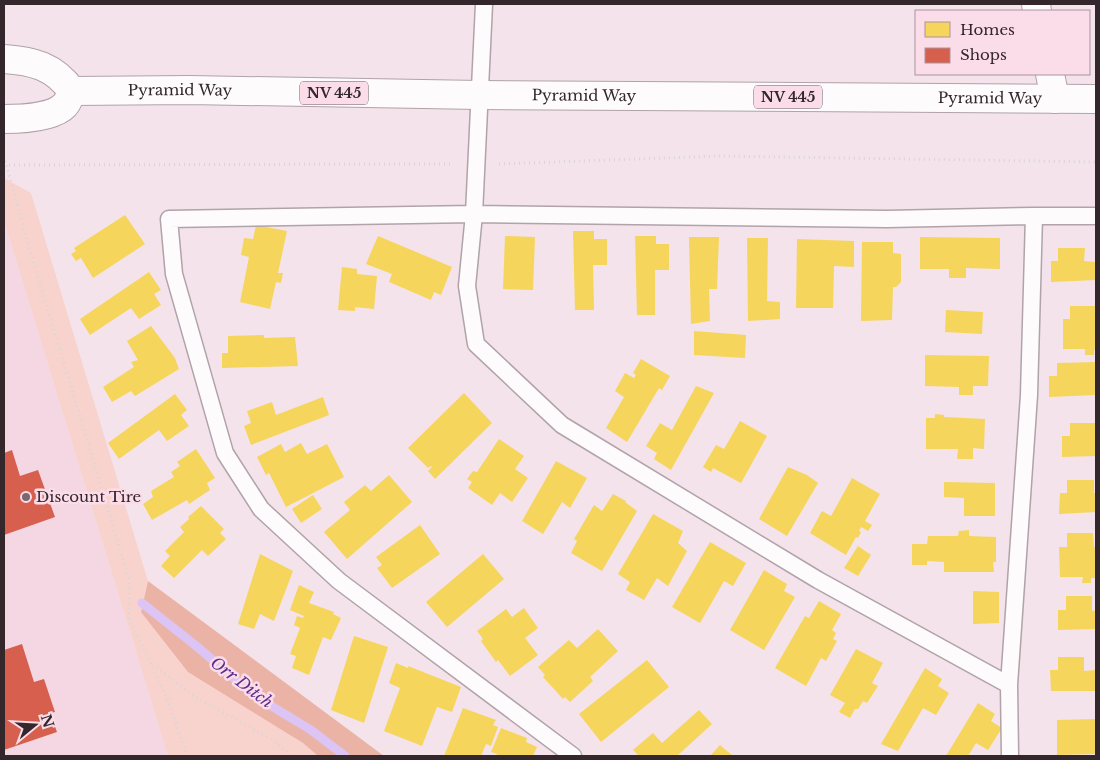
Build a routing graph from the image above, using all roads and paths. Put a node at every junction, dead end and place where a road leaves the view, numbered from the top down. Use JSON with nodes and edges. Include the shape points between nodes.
{"nodes":[{"id":1,"x":484,"y":4,"type":"edge"},
{"id":2,"x":4,"y":59,"type":"edge"},
{"id":3,"x":1052,"y":86,"type":"edge"},
{"id":4,"x":72,"y":91,"type":"junction"},
{"id":5,"x":479,"y":95,"type":"junction"},
{"id":6,"x":1096,"y":99,"type":"edge"},
{"id":7,"x":4,"y":119,"type":"edge"},
{"id":8,"x":4,"y":156,"type":"edge"},
{"id":9,"x":1096,"y":162,"type":"edge"},
{"id":10,"x":4,"y":164,"type":"edge"},
{"id":11,"x":476,"y":164,"type":"junction"},
{"id":12,"x":474,"y":214,"type":"junction"},
{"id":13,"x":1034,"y":216,"type":"junction"},
{"id":14,"x":1096,"y":216,"type":"edge"},
{"id":15,"x":150,"y":662,"type":"junction"},
{"id":16,"x":1009,"y":684,"type":"junction"},
{"id":17,"x":187,"y":756,"type":"edge"},
{"id":18,"x":292,"y":756,"type":"edge"},
{"id":19,"x":574,"y":756,"type":"edge"},
{"id":20,"x":1010,"y":756,"type":"edge"}],
"edges":[{"from":1,"to":5,"type":"lane"},
{"from":2,"to":4,"type":"main road","via":[[45,66],[64,80]]},
{"from":3,"to":5,"type":"main road","name":"Pyramid Way","number":"NV 445"},
{"from":3,"to":6,"type":"main road","name":"Pyramid Way","number":"NV 445"},
{"from":4,"to":5,"type":"main road","name":"Pyramid Way","number":"NV 445"},
{"from":4,"to":7,"type":"main road","via":[[65,105],[52,113]]},
{"from":5,"to":11,"type":"lane"},
{"from":8,"to":15,"type":"path","via":[[129,579],[129,619]]},
{"from":9,"to":11,"type":"path","via":[[720,156]]},
{"from":10,"to":11,"type":"path"},
{"from":11,"to":12,"type":"lane"},
{"from":12,"to":13,"type":"lane","via":[[887,219]]},
{"from":12,"to":16,"type":"lane","via":[[467,286],[476,344],[562,425],[818,580]]},
{"from":12,"to":19,"type":"lane","via":[[169,219],[174,274],[225,453],[261,509],[339,581]]},
{"from":13,"to":14,"type":"lane"},
{"from":13,"to":16,"type":"lane","via":[[1029,395]]},
{"from":15,"to":17,"type":"path","via":[[168,700]]},
{"from":15,"to":18,"type":"path","via":[[192,696],[272,740]]},
{"from":16,"to":20,"type":"lane"}]}
